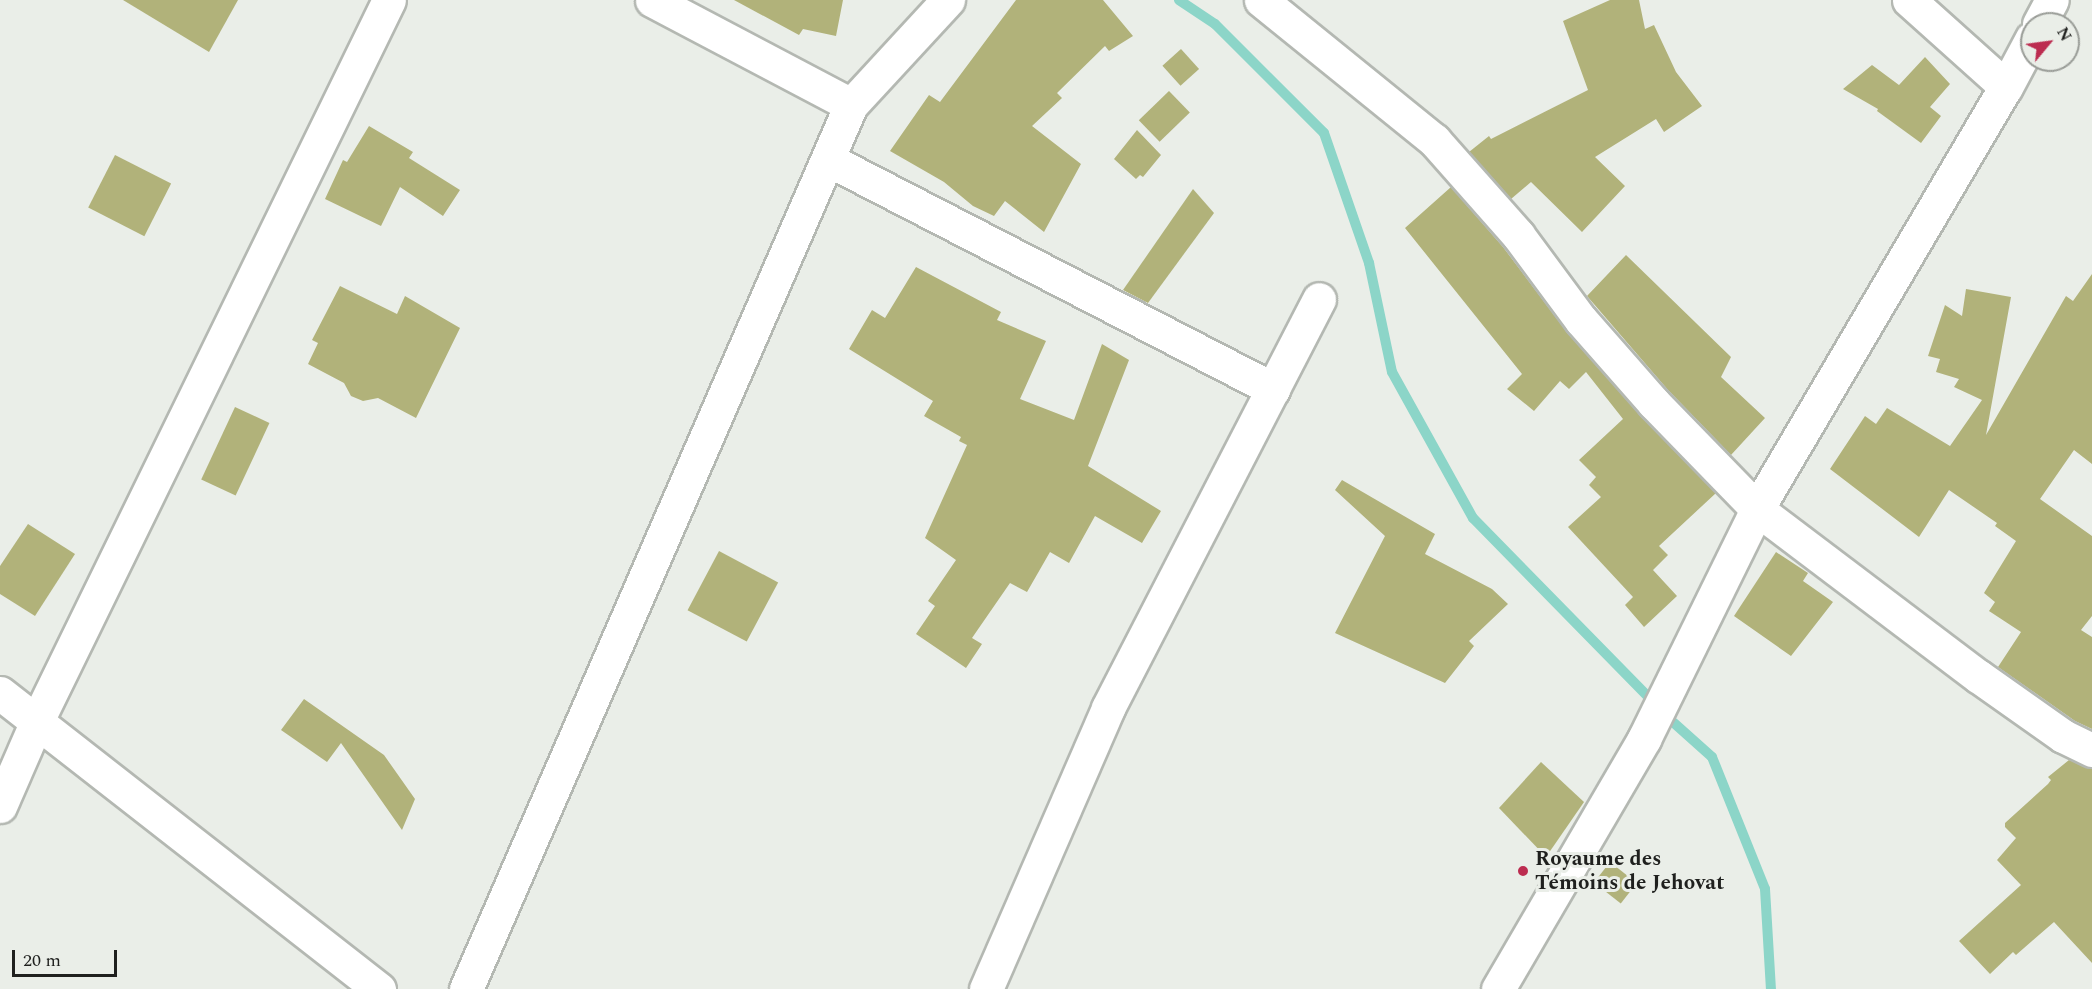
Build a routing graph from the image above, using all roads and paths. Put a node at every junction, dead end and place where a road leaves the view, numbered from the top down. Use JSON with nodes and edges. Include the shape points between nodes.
{"nodes":[{"id":1,"x":389,"y":0,"type":"edge"},
{"id":2,"x":652,"y":0,"type":"edge"},
{"id":3,"x":948,"y":0,"type":"edge"},
{"id":4,"x":1261,"y":0,"type":"edge"},
{"id":5,"x":1908,"y":0,"type":"edge"},
{"id":6,"x":2020,"y":61,"type":"edge"},
{"id":7,"x":2006,"y":87,"type":"junction"},
{"id":8,"x":851,"y":105,"type":"junction"},
{"id":9,"x":829,"y":160,"type":"junction"},
{"id":10,"x":1319,"y":299,"type":"dead end"},
{"id":11,"x":1273,"y":389,"type":"junction"},
{"id":12,"x":1757,"y":509,"type":"junction"},
{"id":13,"x":0,"y":693,"type":"edge"},
{"id":14,"x":37,"y":721,"type":"junction"},
{"id":15,"x":2092,"y":750,"type":"edge"},
{"id":16,"x":0,"y":806,"type":"edge"},
{"id":17,"x":379,"y":989,"type":"edge"},
{"id":18,"x":466,"y":989,"type":"edge"},
{"id":19,"x":986,"y":989,"type":"edge"},
{"id":20,"x":1498,"y":989,"type":"edge"}],
"edges":[{"from":1,"to":14,"type":"street"},
{"from":2,"to":8,"type":"street"},
{"from":3,"to":8,"type":"street"},
{"from":4,"to":12,"type":"street","via":[[1441,147],[1518,235],[1581,320],[1639,387]]},
{"from":5,"to":7,"type":"street"},
{"from":6,"to":7,"type":"street"},
{"from":7,"to":12,"type":"street"},
{"from":8,"to":9,"type":"street"},
{"from":9,"to":11,"type":"street"},
{"from":9,"to":18,"type":"street"},
{"from":10,"to":11,"type":"street"},
{"from":11,"to":19,"type":"street","via":[[1108,708]]},
{"from":12,"to":15,"type":"street","via":[[1978,676],[2063,736]]},
{"from":12,"to":20,"type":"street","via":[[1644,740]]},
{"from":13,"to":14,"type":"street"},
{"from":14,"to":16,"type":"street"},
{"from":14,"to":17,"type":"street"}]}
